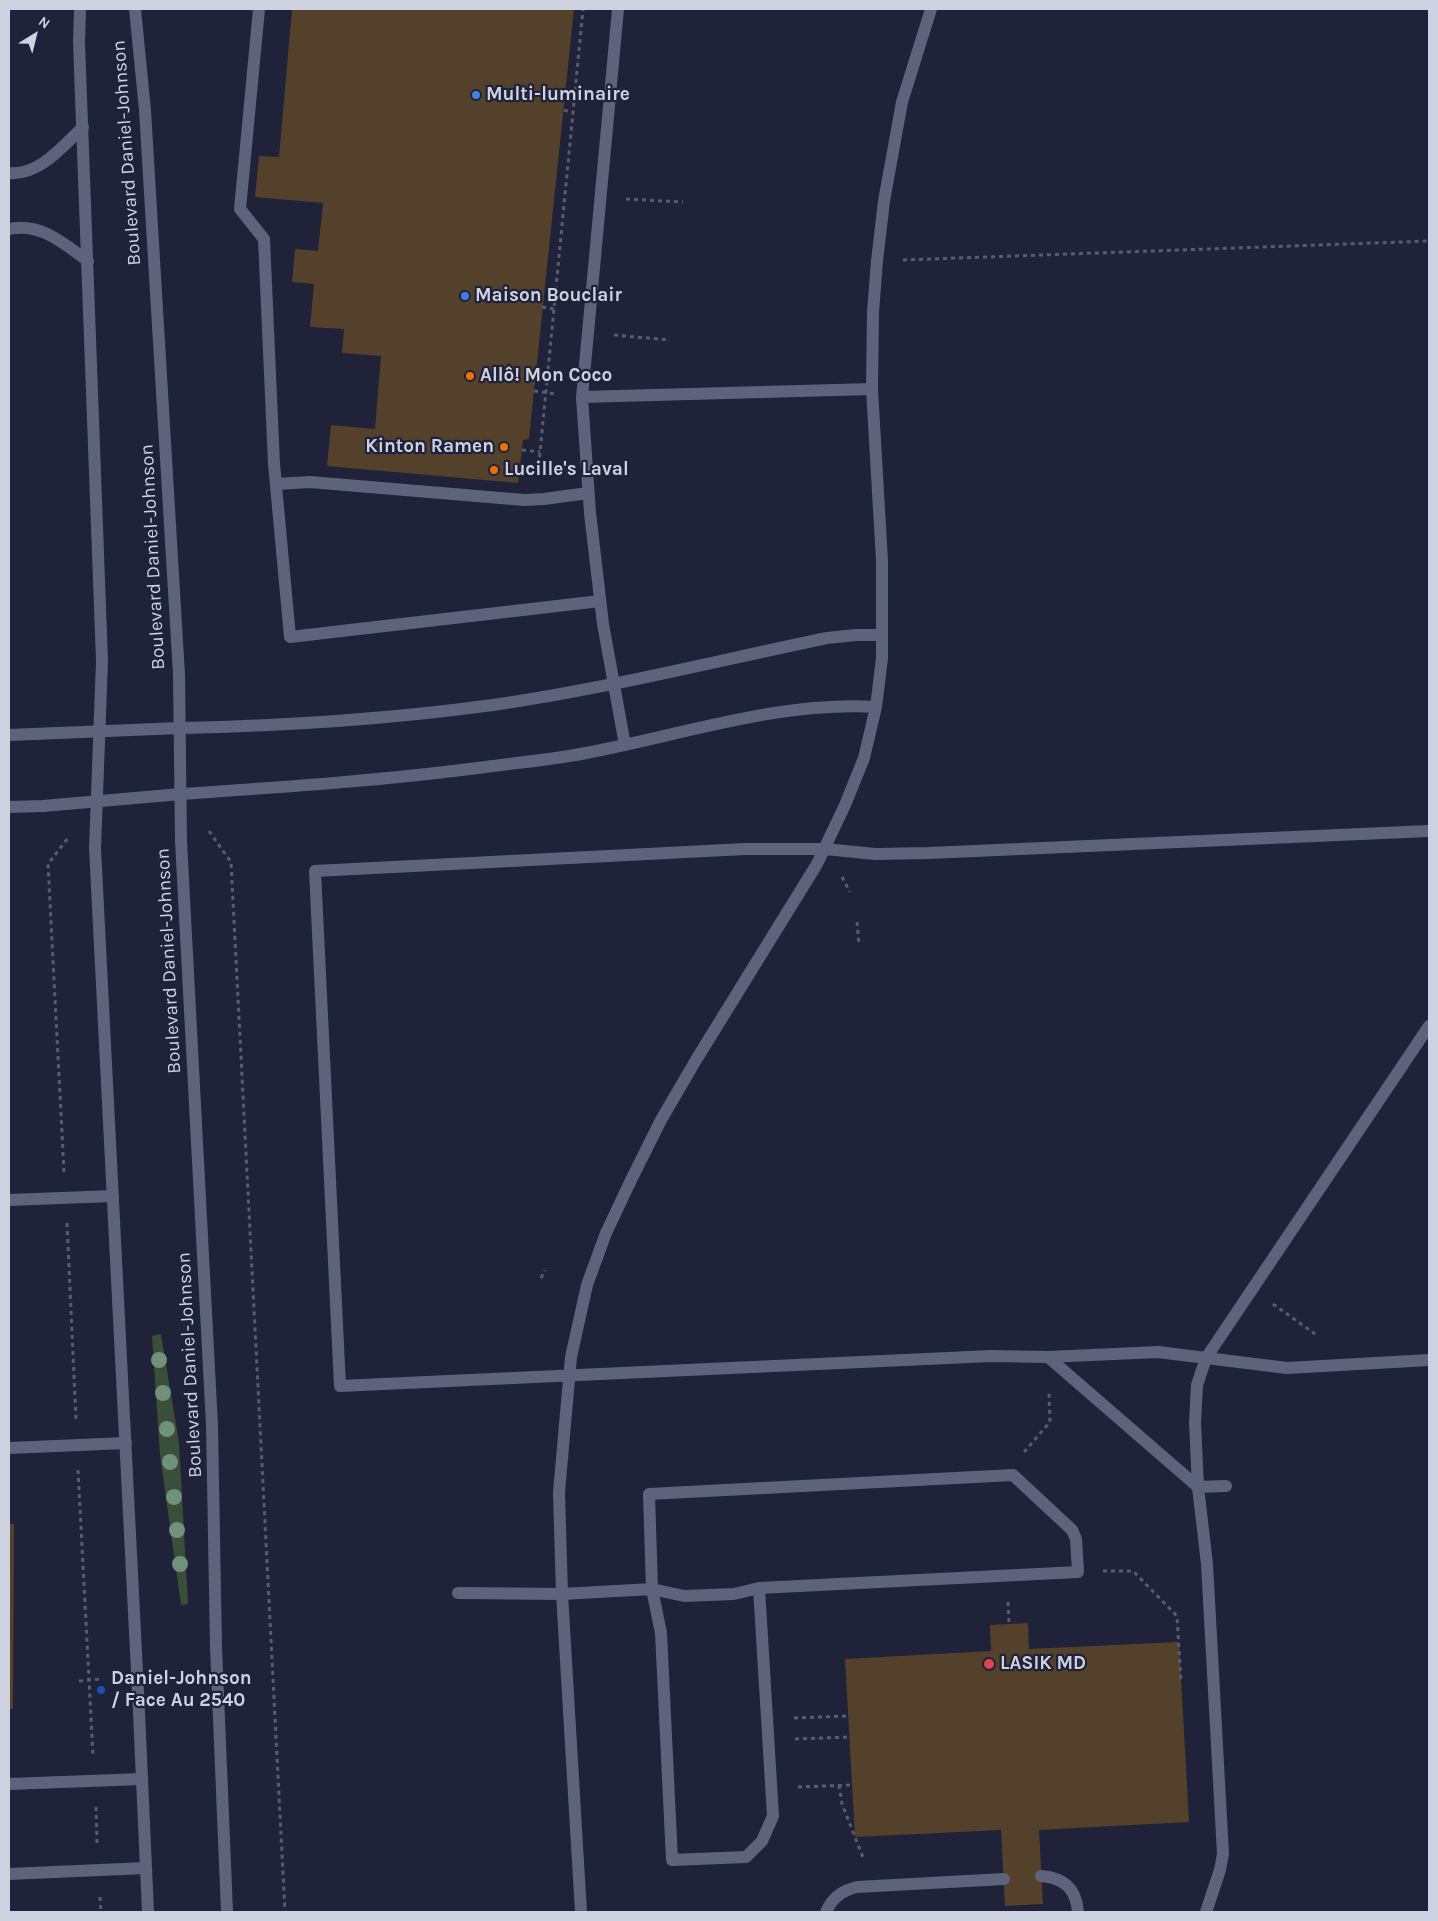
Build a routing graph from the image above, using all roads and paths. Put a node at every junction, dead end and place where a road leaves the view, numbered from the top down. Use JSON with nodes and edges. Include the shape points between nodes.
{"nodes":[{"id":1,"x":80,"y":9,"type":"edge"},
{"id":2,"x":135,"y":9,"type":"edge"},
{"id":3,"x":259,"y":9,"type":"edge"},
{"id":4,"x":578,"y":9,"type":"edge"},
{"id":5,"x":618,"y":9,"type":"edge"},
{"id":6,"x":931,"y":9,"type":"edge"},
{"id":7,"x":583,"y":10,"type":"edge"},
{"id":8,"x":564,"y":110,"type":"dead end"},
{"id":9,"x":573,"y":113,"type":"junction"},
{"id":10,"x":83,"y":127,"type":"junction"},
{"id":11,"x":9,"y":173,"type":"edge"},
{"id":12,"x":9,"y":229,"type":"edge"},
{"id":13,"x":1429,"y":241,"type":"edge"},
{"id":14,"x":88,"y":261,"type":"junction"},
{"id":15,"x":877,"y":261,"type":"junction"},
{"id":16,"x":542,"y":307,"type":"dead end"},
{"id":17,"x":554,"y":309,"type":"junction"},
{"id":18,"x":872,"y":389,"type":"junction"},
{"id":19,"x":534,"y":391,"type":"dead end"},
{"id":20,"x":546,"y":392,"type":"junction"},
{"id":21,"x":582,"y":397,"type":"junction"},
{"id":22,"x":522,"y":450,"type":"dead end"},
{"id":23,"x":540,"y":452,"type":"junction"},
{"id":24,"x":538,"y":476,"type":"dead end"},
{"id":25,"x":276,"y":484,"type":"junction"},
{"id":26,"x":588,"y":493,"type":"junction"},
{"id":27,"x":600,"y":602,"type":"junction"},
{"id":28,"x":882,"y":635,"type":"junction"},
{"id":29,"x":614,"y":684,"type":"junction"},
{"id":30,"x":876,"y":707,"type":"junction"},
{"id":31,"x":180,"y":728,"type":"junction"},
{"id":32,"x":99,"y":730,"type":"junction"},
{"id":33,"x":9,"y":734,"type":"edge"},
{"id":34,"x":626,"y":745,"type":"junction"},
{"id":35,"x":181,"y":794,"type":"junction"},
{"id":36,"x":96,"y":801,"type":"junction"},
{"id":37,"x":9,"y":807,"type":"edge"},
{"id":38,"x":1429,"y":831,"type":"edge"},
{"id":39,"x":825,"y":849,"type":"junction"},
{"id":40,"x":231,"y":862,"type":"dead end"},
{"id":41,"x":48,"y":864,"type":"dead end"},
{"id":42,"x":857,"y":922,"type":"dead end"},
{"id":43,"x":859,"y":945,"type":"dead end"},
{"id":44,"x":1429,"y":1026,"type":"edge"},
{"id":45,"x":65,"y":1177,"type":"dead end"},
{"id":46,"x":113,"y":1196,"type":"junction"},
{"id":47,"x":9,"y":1200,"type":"edge"},
{"id":48,"x":67,"y":1218,"type":"dead end"},
{"id":49,"x":545,"y":1270,"type":"dead end"},
{"id":50,"x":541,"y":1278,"type":"dead end"},
{"id":51,"x":1278,"y":1307,"type":"dead end"},
{"id":52,"x":1315,"y":1334,"type":"dead end"},
{"id":53,"x":1048,"y":1357,"type":"junction"},
{"id":54,"x":1206,"y":1358,"type":"junction"},
{"id":55,"x":1429,"y":1360,"type":"edge"},
{"id":56,"x":569,"y":1376,"type":"junction"},
{"id":57,"x":76,"y":1418,"type":"dead end"},
{"id":58,"x":1050,"y":1422,"type":"dead end"},
{"id":59,"x":126,"y":1442,"type":"junction"},
{"id":60,"x":9,"y":1448,"type":"edge"},
{"id":61,"x":1024,"y":1451,"type":"dead end"},
{"id":62,"x":79,"y":1479,"type":"dead end"},
{"id":63,"x":1226,"y":1486,"type":"dead end"},
{"id":64,"x":1198,"y":1487,"type":"junction"},
{"id":65,"x":1133,"y":1571,"type":"dead end"},
{"id":66,"x":758,"y":1588,"type":"junction"},
{"id":67,"x":652,"y":1589,"type":"junction"},
{"id":68,"x":458,"y":1593,"type":"dead end"},
{"id":69,"x":562,"y":1594,"type":"junction"},
{"id":70,"x":1007,"y":1597,"type":"dead end"},
{"id":71,"x":1009,"y":1624,"type":"dead end"},
{"id":72,"x":101,"y":1679,"type":"dead end"},
{"id":73,"x":89,"y":1680,"type":"junction"},
{"id":74,"x":79,"y":1681,"type":"dead end"},
{"id":75,"x":1181,"y":1682,"type":"dead end"},
{"id":76,"x":821,"y":1716,"type":"dead end"},
{"id":77,"x":848,"y":1716,"type":"dead end"},
{"id":78,"x":850,"y":1737,"type":"dead end"},
{"id":79,"x":822,"y":1738,"type":"dead end"},
{"id":80,"x":93,"y":1757,"type":"dead end"},
{"id":81,"x":142,"y":1779,"type":"junction"},
{"id":82,"x":9,"y":1784,"type":"edge"},
{"id":83,"x":852,"y":1784,"type":"dead end"},
{"id":84,"x":839,"y":1785,"type":"junction"},
{"id":85,"x":789,"y":1787,"type":"dead end"},
{"id":86,"x":95,"y":1805,"type":"dead end"},
{"id":87,"x":97,"y":1846,"type":"dead end"},
{"id":88,"x":866,"y":1865,"type":"dead end"},
{"id":89,"x":146,"y":1868,"type":"junction"},
{"id":90,"x":9,"y":1874,"type":"edge"},
{"id":91,"x":1041,"y":1876,"type":"dead end"},
{"id":92,"x":1004,"y":1879,"type":"dead end"},
{"id":93,"x":100,"y":1896,"type":"dead end"},
{"id":94,"x":101,"y":1912,"type":"edge"},
{"id":95,"x":148,"y":1912,"type":"edge"},
{"id":96,"x":227,"y":1912,"type":"edge"},
{"id":97,"x":285,"y":1912,"type":"edge"},
{"id":98,"x":581,"y":1912,"type":"edge"},
{"id":99,"x":826,"y":1912,"type":"edge"},
{"id":100,"x":1078,"y":1912,"type":"edge"},
{"id":101,"x":1206,"y":1912,"type":"edge"}],
"edges":[{"from":1,"to":10,"type":"street"},
{"from":2,"to":31,"type":"street","name":"Boulevard Daniel-Johnson","via":[[145,110]]},
{"from":3,"to":25,"type":"street","via":[[240,209],[264,239]]},
{"from":4,"to":7,"type":"path"},
{"from":5,"to":21,"type":"street"},
{"from":6,"to":15,"type":"street","via":[[902,102]]},
{"from":7,"to":9,"type":"path"},
{"from":8,"to":9,"type":"path"},
{"from":9,"to":17,"type":"path"},
{"from":10,"to":11,"type":"street","via":[[41,164],[27,172]]},
{"from":10,"to":14,"type":"street"},
{"from":12,"to":14,"type":"street","via":[[43,231]]},
{"from":13,"to":15,"type":"path"},
{"from":14,"to":32,"type":"street","via":[[102,661]]},
{"from":15,"to":18,"type":"street"},
{"from":16,"to":17,"type":"path"},
{"from":17,"to":20,"type":"path"},
{"from":18,"to":21,"type":"street"},
{"from":18,"to":28,"type":"street","via":[[882,561]]},
{"from":19,"to":20,"type":"path"},
{"from":20,"to":23,"type":"path"},
{"from":21,"to":26,"type":"street"},
{"from":22,"to":23,"type":"path"},
{"from":23,"to":24,"type":"path"},
{"from":25,"to":26,"type":"street","via":[[310,482],[524,500]]},
{"from":25,"to":27,"type":"street","via":[[290,637]]},
{"from":26,"to":27,"type":"street"},
{"from":27,"to":29,"type":"street"},
{"from":28,"to":29,"type":"street","via":[[827,638]]},
{"from":28,"to":30,"type":"street"},
{"from":29,"to":31,"type":"street","via":[[494,704],[375,718]]},
{"from":29,"to":34,"type":"street"},
{"from":30,"to":34,"type":"street","via":[[845,705],[802,709]]},
{"from":30,"to":39,"type":"street","via":[[864,758]]},
{"from":31,"to":32,"type":"street"},
{"from":31,"to":35,"type":"street","name":"Boulevard Daniel-Johnson"},
{"from":32,"to":33,"type":"street"},
{"from":32,"to":36,"type":"street"},
{"from":34,"to":35,"type":"street","via":[[585,754],[450,772],[330,785]]},
{"from":35,"to":36,"type":"street"},
{"from":35,"to":96,"type":"street","name":"Boulevard Daniel-Johnson","via":[[212,1425],[216,1647]]},
{"from":36,"to":37,"type":"street"},
{"from":36,"to":46,"type":"street","via":[[95,848]]},
{"from":38,"to":39,"type":"street","via":[[929,853],[875,854]]},
{"from":39,"to":56,"type":"street","via":[[696,1060],[632,1178],[606,1233],[587,1285]]},
{"from":39,"to":56,"type":"street","via":[[315,871],[340,1386]]},
{"from":40,"to":97,"type":"path"},
{"from":41,"to":45,"type":"path"},
{"from":42,"to":43,"type":"path"},
{"from":44,"to":54,"type":"street"},
{"from":46,"to":47,"type":"street"},
{"from":46,"to":59,"type":"street"},
{"from":48,"to":57,"type":"path"},
{"from":49,"to":50,"type":"path"},
{"from":51,"to":52,"type":"path"},
{"from":53,"to":54,"type":"street","via":[[1158,1352]]},
{"from":53,"to":56,"type":"street","via":[[981,1356]]},
{"from":53,"to":64,"type":"street"},
{"from":54,"to":55,"type":"street","via":[[1287,1368]]},
{"from":54,"to":64,"type":"street","via":[[1195,1400]]},
{"from":56,"to":69,"type":"street","via":[[559,1492]]},
{"from":58,"to":61,"type":"path"},
{"from":59,"to":60,"type":"street"},
{"from":59,"to":81,"type":"street"},
{"from":62,"to":73,"type":"path"},
{"from":63,"to":64,"type":"street"},
{"from":64,"to":101,"type":"street","via":[[1207,1564],[1223,1854]]},
{"from":65,"to":75,"type":"path","via":[[1177,1616]]},
{"from":66,"to":67,"type":"street","via":[[734,1594],[684,1596]]},
{"from":66,"to":67,"type":"street","via":[[773,1816],[762,1841],[746,1858],[672,1860],[661,1633]]},
{"from":66,"to":67,"type":"street","via":[[1078,1572],[1076,1539],[1072,1530],[1013,1475],[649,1494]]},
{"from":67,"to":69,"type":"street"},
{"from":68,"to":69,"type":"street"},
{"from":69,"to":98,"type":"street"},
{"from":70,"to":71,"type":"path"},
{"from":72,"to":73,"type":"path"},
{"from":73,"to":74,"type":"path"},
{"from":73,"to":80,"type":"path"},
{"from":76,"to":77,"type":"path"},
{"from":78,"to":79,"type":"path"},
{"from":81,"to":82,"type":"street"},
{"from":81,"to":89,"type":"street"},
{"from":83,"to":84,"type":"path"},
{"from":84,"to":85,"type":"path"},
{"from":84,"to":88,"type":"path","via":[[842,1804]]},
{"from":86,"to":87,"type":"path"},
{"from":89,"to":90,"type":"street"},
{"from":89,"to":95,"type":"street"},
{"from":91,"to":100,"type":"street","via":[[1059,1880],[1069,1887]]},
{"from":92,"to":99,"type":"street","via":[[857,1887],[841,1893]]},
{"from":93,"to":94,"type":"path"}]}
